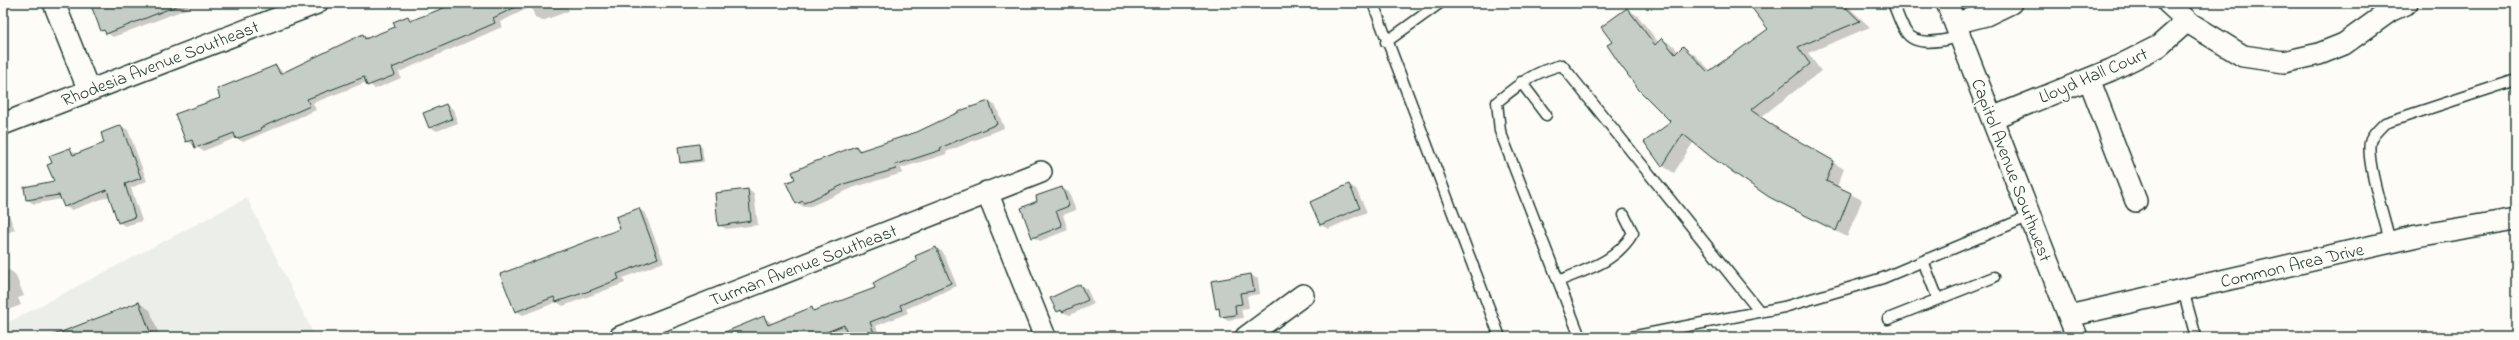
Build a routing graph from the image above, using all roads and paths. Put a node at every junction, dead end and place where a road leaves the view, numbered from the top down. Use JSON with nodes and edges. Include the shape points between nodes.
{"nodes":[{"id":1,"x":54,"y":3,"type":"edge"},
{"id":2,"x":317,"y":3,"type":"edge"},
{"id":3,"x":1373,"y":3,"type":"edge"},
{"id":4,"x":1440,"y":3,"type":"edge"},
{"id":5,"x":1893,"y":3,"type":"edge"},
{"id":6,"x":1947,"y":3,"type":"edge"},
{"id":7,"x":2011,"y":3,"type":"edge"},
{"id":8,"x":2168,"y":3,"type":"edge"},
{"id":9,"x":2407,"y":3,"type":"edge"},
{"id":10,"x":2187,"y":21,"type":"junction"},
{"id":11,"x":1957,"y":30,"type":"junction"},
{"id":12,"x":1386,"y":42,"type":"junction"},
{"id":13,"x":2089,"y":79,"type":"junction"},
{"id":14,"x":2516,"y":80,"type":"edge"},
{"id":15,"x":1521,"y":82,"type":"junction"},
{"id":16,"x":89,"y":91,"type":"junction"},
{"id":17,"x":1546,"y":115,"type":"dead end"},
{"id":18,"x":1992,"y":118,"type":"junction"},
{"id":19,"x":3,"y":124,"type":"edge"},
{"id":20,"x":1041,"y":172,"type":"dead end"},
{"id":21,"x":987,"y":192,"type":"junction"},
{"id":22,"x":2136,"y":201,"type":"dead end"},
{"id":23,"x":1624,"y":215,"type":"dead end"},
{"id":24,"x":2030,"y":216,"type":"junction"},
{"id":25,"x":2516,"y":219,"type":"edge"},
{"id":26,"x":2390,"y":242,"type":"junction"},
{"id":27,"x":1923,"y":261,"type":"junction"},
{"id":28,"x":1994,"y":277,"type":"dead end"},
{"id":29,"x":1558,"y":281,"type":"junction"},
{"id":30,"x":2183,"y":290,"type":"junction"},
{"id":31,"x":1302,"y":295,"type":"dead end"},
{"id":32,"x":1938,"y":299,"type":"junction"},
{"id":33,"x":1760,"y":312,"type":"junction"},
{"id":34,"x":2069,"y":316,"type":"junction"},
{"id":35,"x":1888,"y":319,"type":"dead end"},
{"id":36,"x":1247,"y":336,"type":"edge"},
{"id":37,"x":620,"y":337,"type":"edge"},
{"id":38,"x":1045,"y":337,"type":"edge"},
{"id":39,"x":1500,"y":337,"type":"edge"},
{"id":40,"x":1580,"y":337,"type":"edge"},
{"id":41,"x":1631,"y":337,"type":"edge"},
{"id":42,"x":2077,"y":337,"type":"edge"},
{"id":43,"x":2196,"y":337,"type":"edge"}],
"edges":[{"from":1,"to":16,"type":"street"},
{"from":2,"to":16,"type":"street","name":"Rhodesia Avenue Southeast"},
{"from":3,"to":12,"type":"lane"},
{"from":4,"to":12,"type":"lane"},
{"from":5,"to":11,"type":"lane","via":[[1906,33],[1914,39],[1933,42]]},
{"from":6,"to":11,"type":"street","name":"Capitol Avenue Southwest"},
{"from":7,"to":11,"type":"street"},
{"from":8,"to":10,"type":"street"},
{"from":9,"to":10,"type":"street","via":[[2390,11],[2344,44],[2319,54],[2284,62],[2243,56]]},
{"from":10,"to":13,"type":"street","name":"Lloyd Hall Court","via":[[2159,46]]},
{"from":11,"to":18,"type":"street","name":"Capitol Avenue Southwest"},
{"from":12,"to":39,"type":"lane"},
{"from":13,"to":18,"type":"street","name":"Lloyd Hall Court"},
{"from":13,"to":22,"type":"street"},
{"from":14,"to":26,"type":"lane","via":[[2385,123],[2374,135],[2370,141],[2370,157]]},
{"from":15,"to":17,"type":"lane"},
{"from":15,"to":29,"type":"lane","via":[[1497,102],[1500,131]]},
{"from":15,"to":33,"type":"lane","via":[[1544,69],[1562,65]]},
{"from":16,"to":19,"type":"street","name":"Rhodesia Avenue Southeast"},
{"from":18,"to":24,"type":"street","name":"Capitol Avenue Southwest"},
{"from":20,"to":21,"type":"street","name":"Turman Avenue Southeast"},
{"from":21,"to":37,"type":"street","name":"Turman Avenue Southeast"},
{"from":21,"to":38,"type":"street"},
{"from":23,"to":29,"type":"lane","via":[[1632,233],[1624,247],[1604,263]]},
{"from":24,"to":27,"type":"lane"},
{"from":24,"to":34,"type":"street","name":"Capitol Avenue Southwest"},
{"from":25,"to":26,"type":"street","name":"Common Area Drive"},
{"from":26,"to":30,"type":"street","name":"Common Area Drive"},
{"from":27,"to":32,"type":"lane"},
{"from":27,"to":33,"type":"lane","via":[[1883,278]]},
{"from":28,"to":32,"type":"lane"},
{"from":29,"to":40,"type":"lane"},
{"from":30,"to":34,"type":"street","name":"Common Area Drive"},
{"from":30,"to":43,"type":"lane"},
{"from":31,"to":36,"type":"street"},
{"from":32,"to":35,"type":"lane"},
{"from":33,"to":41,"type":"lane"},
{"from":34,"to":42,"type":"street","name":"Capitol Avenue Southwest"}]}
